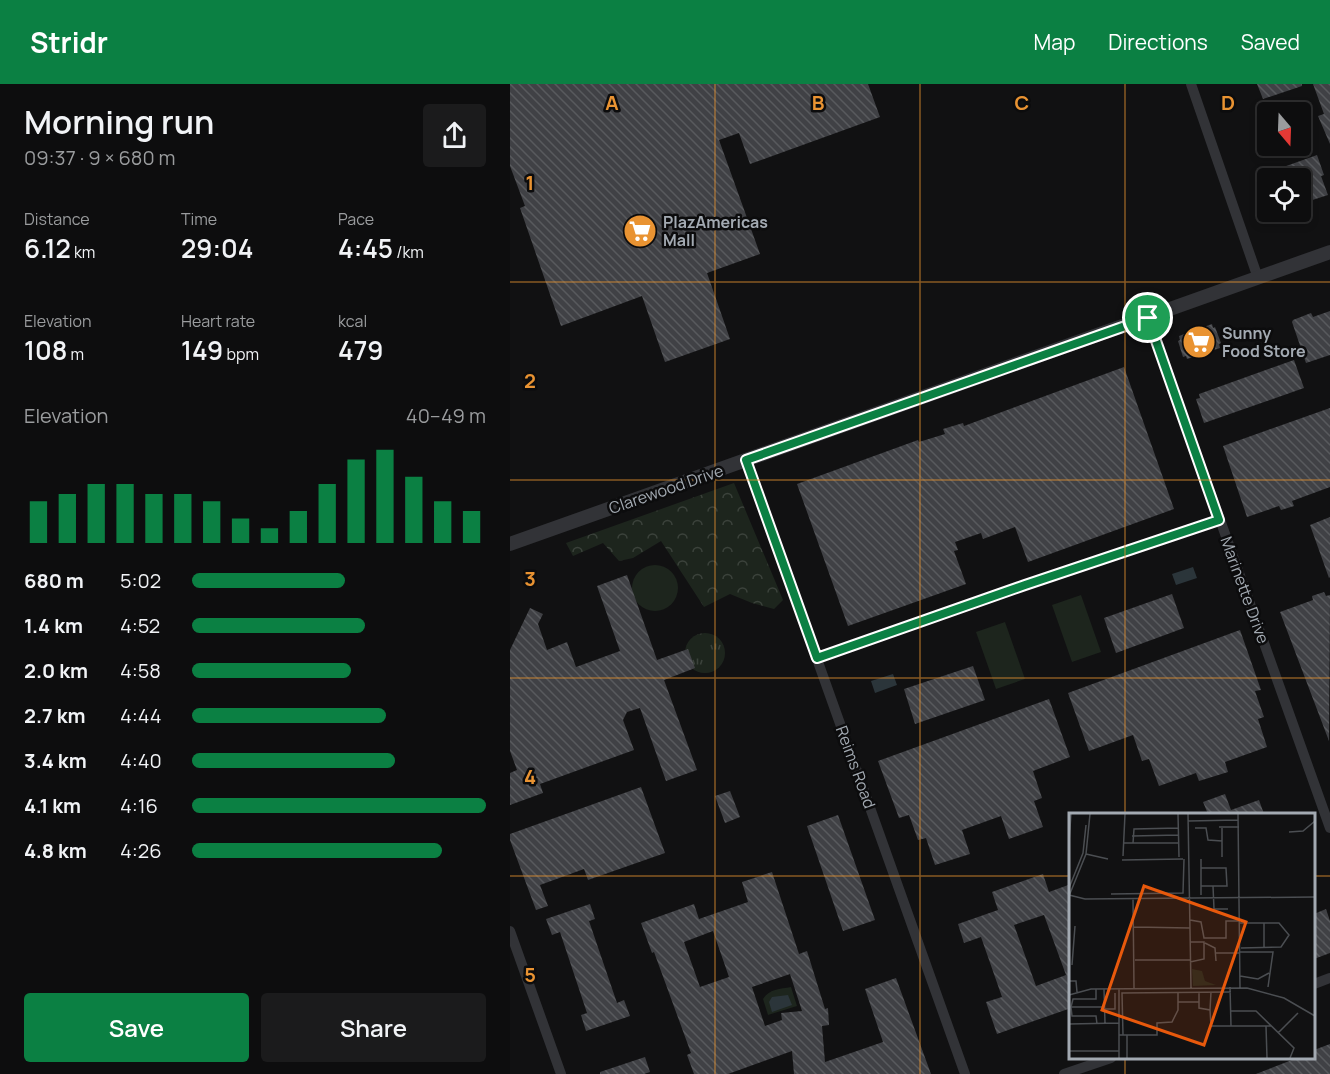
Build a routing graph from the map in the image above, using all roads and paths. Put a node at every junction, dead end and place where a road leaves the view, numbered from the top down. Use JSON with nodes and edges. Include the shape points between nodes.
{"nodes":[{"id":1,"x":1191,"y":84,"type":"edge"},
{"id":2,"x":1330,"y":252,"type":"edge"},
{"id":3,"x":1258,"y":278,"type":"junction"},
{"id":4,"x":1148,"y":318,"type":"junction"},
{"id":5,"x":746,"y":460,"type":"junction"},
{"id":6,"x":1219,"y":520,"type":"junction"},
{"id":7,"x":510,"y":544,"type":"edge"},
{"id":8,"x":817,"y":658,"type":"junction"},
{"id":9,"x":1330,"y":828,"type":"edge"},
{"id":10,"x":510,"y":931,"type":"edge"},
{"id":11,"x":1330,"y":978,"type":"edge"},
{"id":12,"x":1315,"y":984,"type":"edge"},
{"id":13,"x":1108,"y":1059,"type":"edge"},
{"id":14,"x":561,"y":1074,"type":"edge"},
{"id":15,"x":965,"y":1074,"type":"edge"},
{"id":16,"x":1064,"y":1074,"type":"edge"}],
"edges":[{"from":1,"to":3,"type":"street"},
{"from":2,"to":3,"type":"street","name":"Clarewood Drive"},
{"from":3,"to":4,"type":"street","name":"Clarewood Drive"},
{"from":4,"to":5,"type":"street","name":"Clarewood Drive"},
{"from":4,"to":6,"type":"street","name":"Marinette Drive"},
{"from":5,"to":7,"type":"street","name":"Clarewood Drive"},
{"from":5,"to":8,"type":"street","name":"Reims Road"},
{"from":6,"to":8,"type":"street"},
{"from":6,"to":9,"type":"street","name":"Marinette Drive"},
{"from":8,"to":15,"type":"street","name":"Reims Road"},
{"from":10,"to":14,"type":"street"},
{"from":11,"to":12,"type":"street"},
{"from":13,"to":16,"type":"street"}]}
